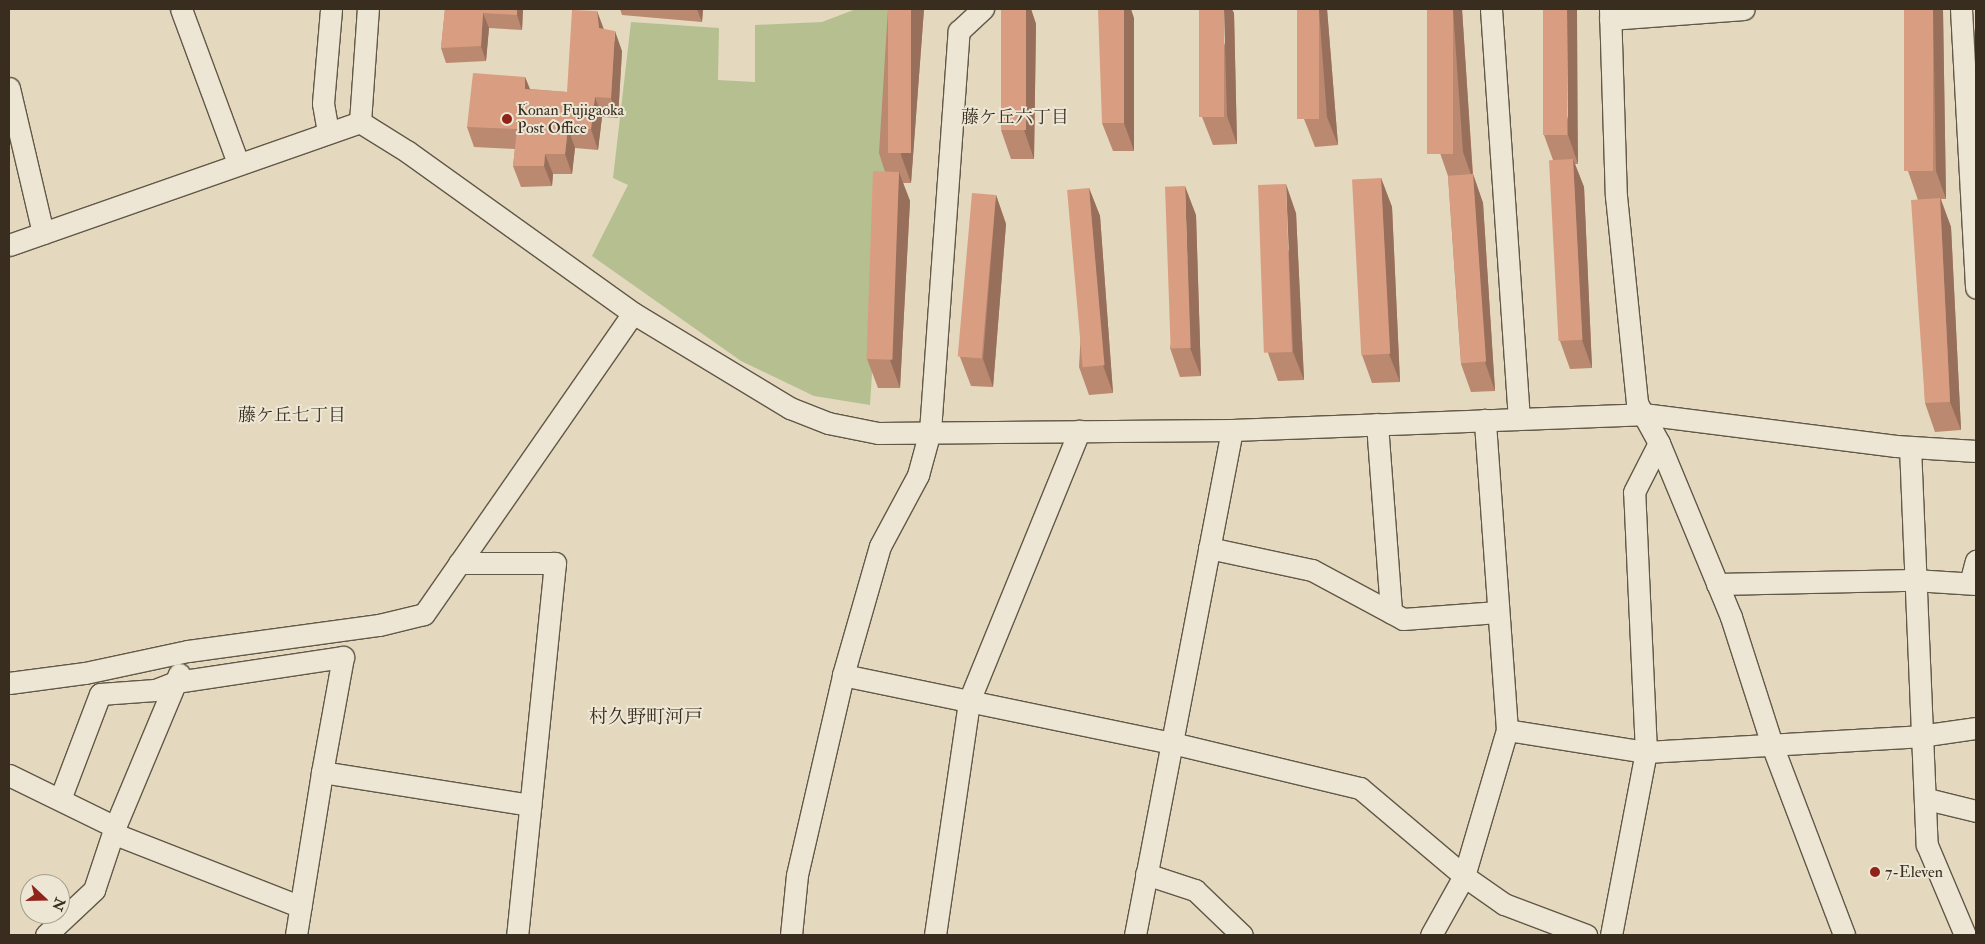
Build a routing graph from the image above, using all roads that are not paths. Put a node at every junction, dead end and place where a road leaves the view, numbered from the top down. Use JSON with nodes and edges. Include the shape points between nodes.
{"nodes":[{"id":1,"x":181,"y":9,"type":"edge"},
{"id":2,"x":331,"y":9,"type":"edge"},
{"id":3,"x":368,"y":9,"type":"edge"},
{"id":4,"x":983,"y":9,"type":"edge"},
{"id":5,"x":1492,"y":9,"type":"edge"},
{"id":6,"x":1744,"y":9,"type":"edge"},
{"id":7,"x":1961,"y":9,"type":"edge"},
{"id":8,"x":1610,"y":14,"type":"edge"},
{"id":9,"x":9,"y":88,"type":"edge"},
{"id":10,"x":360,"y":122,"type":"junction"},
{"id":11,"x":328,"y":132,"type":"junction"},
{"id":12,"x":238,"y":163,"type":"junction"},
{"id":13,"x":43,"y":233,"type":"junction"},
{"id":14,"x":9,"y":245,"type":"edge"},
{"id":15,"x":1976,"y":288,"type":"edge"},
{"id":16,"x":633,"y":313,"type":"junction"},
{"id":17,"x":1643,"y":414,"type":"junction"},
{"id":18,"x":1519,"y":418,"type":"junction"},
{"id":19,"x":1485,"y":420,"type":"junction"},
{"id":20,"x":1378,"y":424,"type":"junction"},
{"id":21,"x":1079,"y":430,"type":"junction"},
{"id":22,"x":1232,"y":430,"type":"junction"},
{"id":23,"x":930,"y":431,"type":"junction"},
{"id":24,"x":1659,"y":442,"type":"junction"},
{"id":25,"x":1910,"y":447,"type":"junction"},
{"id":26,"x":1976,"y":451,"type":"edge"},
{"id":27,"x":1210,"y":548,"type":"junction"},
{"id":28,"x":1976,"y":561,"type":"edge"},
{"id":29,"x":459,"y":563,"type":"junction"},
{"id":30,"x":1914,"y":580,"type":"junction"},
{"id":31,"x":1973,"y":583,"type":"edge"},
{"id":32,"x":1717,"y":584,"type":"junction"},
{"id":33,"x":1391,"y":612,"type":"junction"},
{"id":34,"x":1498,"y":612,"type":"junction"},
{"id":35,"x":188,"y":651,"type":"junction"},
{"id":36,"x":843,"y":675,"type":"junction"},
{"id":37,"x":176,"y":682,"type":"junction"},
{"id":38,"x":9,"y":683,"type":"edge"},
{"id":39,"x":969,"y":701,"type":"junction"},
{"id":40,"x":1976,"y":728,"type":"edge"},
{"id":41,"x":1507,"y":730,"type":"junction"},
{"id":42,"x":1920,"y":736,"type":"junction"},
{"id":43,"x":1172,"y":743,"type":"junction"},
{"id":44,"x":1772,"y":745,"type":"junction"},
{"id":45,"x":1646,"y":752,"type":"junction"},
{"id":46,"x":322,"y":772,"type":"junction"},
{"id":47,"x":9,"y":775,"type":"edge"},
{"id":48,"x":62,"y":794,"type":"dead end"},
{"id":49,"x":1927,"y":799,"type":"junction"},
{"id":50,"x":530,"y":805,"type":"junction"},
{"id":51,"x":1976,"y":811,"type":"edge"},
{"id":52,"x":118,"y":831,"type":"junction"},
{"id":53,"x":1146,"y":874,"type":"junction"},
{"id":54,"x":1464,"y":876,"type":"junction"},
{"id":55,"x":301,"y":907,"type":"junction"},
{"id":56,"x":46,"y":935,"type":"edge"},
{"id":57,"x":296,"y":935,"type":"edge"},
{"id":58,"x":517,"y":935,"type":"edge"},
{"id":59,"x":791,"y":935,"type":"edge"},
{"id":60,"x":935,"y":935,"type":"edge"},
{"id":61,"x":1135,"y":935,"type":"edge"},
{"id":62,"x":1242,"y":935,"type":"edge"},
{"id":63,"x":1431,"y":935,"type":"edge"},
{"id":64,"x":1586,"y":935,"type":"edge"},
{"id":65,"x":1612,"y":935,"type":"edge"},
{"id":66,"x":1844,"y":935,"type":"edge"},
{"id":67,"x":1965,"y":935,"type":"edge"}],
"edges":[{"from":1,"to":12,"type":"street"},
{"from":2,"to":11,"type":"street","via":[[323,103]]},
{"from":3,"to":10,"type":"street"},
{"from":4,"to":23,"type":"street","via":[[960,31]]},
{"from":5,"to":18,"type":"street"},
{"from":6,"to":8,"type":"street"},
{"from":7,"to":15,"type":"street"},
{"from":8,"to":17,"type":"street","via":[[1616,196],[1637,403]]},
{"from":9,"to":13,"type":"street"},
{"from":10,"to":11,"type":"street"},
{"from":10,"to":16,"type":"street","via":[[408,152]]},
{"from":11,"to":12,"type":"street"},
{"from":12,"to":13,"type":"street"},
{"from":13,"to":14,"type":"street"},
{"from":16,"to":23,"type":"street","via":[[790,408],[828,423],[878,433]]},
{"from":16,"to":29,"type":"street"},
{"from":17,"to":18,"type":"street"},
{"from":17,"to":24,"type":"street"},
{"from":17,"to":25,"type":"street"},
{"from":18,"to":19,"type":"street"},
{"from":19,"to":20,"type":"street"},
{"from":19,"to":34,"type":"street"},
{"from":20,"to":22,"type":"street"},
{"from":20,"to":33,"type":"street"},
{"from":21,"to":22,"type":"street"},
{"from":21,"to":23,"type":"street"},
{"from":21,"to":39,"type":"street"},
{"from":22,"to":27,"type":"street"},
{"from":23,"to":36,"type":"street","via":[[918,475],[880,546]]},
{"from":24,"to":32,"type":"street"},
{"from":24,"to":45,"type":"street","via":[[1634,492]]},
{"from":25,"to":26,"type":"street"},
{"from":25,"to":30,"type":"street"},
{"from":27,"to":33,"type":"street","via":[[1312,570]]},
{"from":27,"to":43,"type":"street"},
{"from":28,"to":31,"type":"street"},
{"from":29,"to":35,"type":"street","via":[[424,614],[379,625]]},
{"from":29,"to":50,"type":"street","via":[[555,563]]},
{"from":30,"to":31,"type":"street"},
{"from":30,"to":32,"type":"street"},
{"from":30,"to":42,"type":"street"},
{"from":32,"to":44,"type":"street"},
{"from":33,"to":34,"type":"street","via":[[1404,619]]},
{"from":34,"to":41,"type":"street"},
{"from":35,"to":37,"type":"street"},
{"from":35,"to":38,"type":"street","via":[[85,673]]},
{"from":36,"to":39,"type":"street"},
{"from":36,"to":59,"type":"street","via":[[796,875]]},
{"from":37,"to":46,"type":"street","via":[[343,657]]},
{"from":37,"to":48,"type":"street","via":[[155,690],[100,694]]},
{"from":37,"to":52,"type":"street"},
{"from":39,"to":43,"type":"street"},
{"from":39,"to":60,"type":"street"},
{"from":40,"to":42,"type":"street"},
{"from":41,"to":45,"type":"street"},
{"from":41,"to":54,"type":"street"},
{"from":42,"to":44,"type":"street"},
{"from":42,"to":49,"type":"street"},
{"from":43,"to":53,"type":"street"},
{"from":43,"to":54,"type":"street","via":[[1360,788]]},
{"from":44,"to":45,"type":"street"},
{"from":44,"to":66,"type":"street"},
{"from":45,"to":65,"type":"street"},
{"from":46,"to":50,"type":"street"},
{"from":46,"to":55,"type":"street"},
{"from":47,"to":52,"type":"street"},
{"from":49,"to":51,"type":"street"},
{"from":49,"to":67,"type":"street","via":[[1927,845]]},
{"from":50,"to":58,"type":"street"},
{"from":52,"to":55,"type":"street"},
{"from":52,"to":56,"type":"street","via":[[94,890]]},
{"from":53,"to":61,"type":"street"},
{"from":53,"to":62,"type":"street","via":[[1195,890]]},
{"from":54,"to":63,"type":"street"},
{"from":54,"to":64,"type":"street","via":[[1504,904]]},
{"from":55,"to":57,"type":"street"}]}
